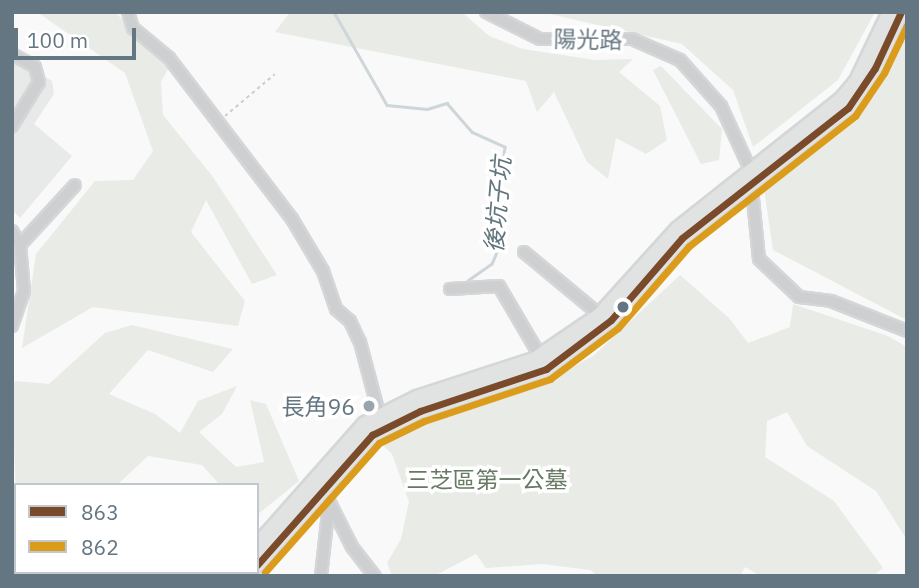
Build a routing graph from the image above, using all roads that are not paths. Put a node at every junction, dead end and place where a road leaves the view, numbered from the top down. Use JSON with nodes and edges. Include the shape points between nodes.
{"nodes":[{"id":1,"x":128,"y":12,"type":"edge"},
{"id":2,"x":486,"y":12,"type":"edge"},
{"id":3,"x":890,"y":12,"type":"edge"},
{"id":4,"x":901,"y":12,"type":"edge"},
{"id":5,"x":12,"y":54,"type":"edge"},
{"id":6,"x":12,"y":126,"type":"edge"},
{"id":7,"x":750,"y":169,"type":"junction"},
{"id":8,"x":75,"y":185,"type":"dead end"},
{"id":9,"x":748,"y":185,"type":"junction"},
{"id":10,"x":12,"y":231,"type":"edge"},
{"id":11,"x":20,"y":245,"type":"junction"},
{"id":12,"x":524,"y":252,"type":"dead end"},
{"id":13,"x":450,"y":289,"type":"dead end"},
{"id":14,"x":600,"y":315,"type":"junction"},
{"id":15,"x":12,"y":326,"type":"edge"},
{"id":16,"x":907,"y":331,"type":"edge"},
{"id":17,"x":540,"y":356,"type":"junction"},
{"id":18,"x":503,"y":377,"type":"junction"},
{"id":19,"x":380,"y":417,"type":"junction"},
{"id":20,"x":319,"y":493,"type":"junction"},
{"id":21,"x":259,"y":544,"type":"edge"},
{"id":22,"x":259,"y":563,"type":"edge"},
{"id":23,"x":321,"y":576,"type":"edge"},
{"id":24,"x":375,"y":576,"type":"edge"}],
"edges":[{"from":1,"to":19,"type":"street","via":[[138,34],[169,58],[292,219],[323,271],[336,309],[350,321],[360,342]]},
{"from":2,"to":7,"type":"street","name":"陽光路","via":[[540,38],[632,39],[680,60],[721,106]]},
{"from":3,"to":7,"type":"main road","via":[[857,81],[842,99]]},
{"from":4,"to":9,"type":"main road","via":[[870,78],[848,108]]},
{"from":5,"to":6,"type":"street","via":[[35,67],[39,82]]},
{"from":7,"to":9,"type":"street"},
{"from":7,"to":14,"type":"main road","via":[[678,229]]},
{"from":8,"to":11,"type":"street"},
{"from":9,"to":16,"type":"street","via":[[759,259],[799,297],[831,301]]},
{"from":9,"to":18,"type":"main road","via":[[682,238],[611,320],[546,369]]},
{"from":10,"to":11,"type":"street"},
{"from":11,"to":15,"type":"street","via":[[24,290]]},
{"from":12,"to":14,"type":"street"},
{"from":13,"to":17,"type":"street","via":[[499,286]]},
{"from":14,"to":17,"type":"main road"},
{"from":17,"to":18,"type":"main road"},
{"from":18,"to":19,"type":"main road","via":[[417,398]]},
{"from":18,"to":20,"type":"main road","via":[[372,435]]},
{"from":19,"to":20,"type":"main road","via":[[354,433]]},
{"from":20,"to":21,"type":"main road"},
{"from":20,"to":22,"type":"main road"},
{"from":20,"to":23,"type":"street"},
{"from":20,"to":24,"type":"street"}]}
